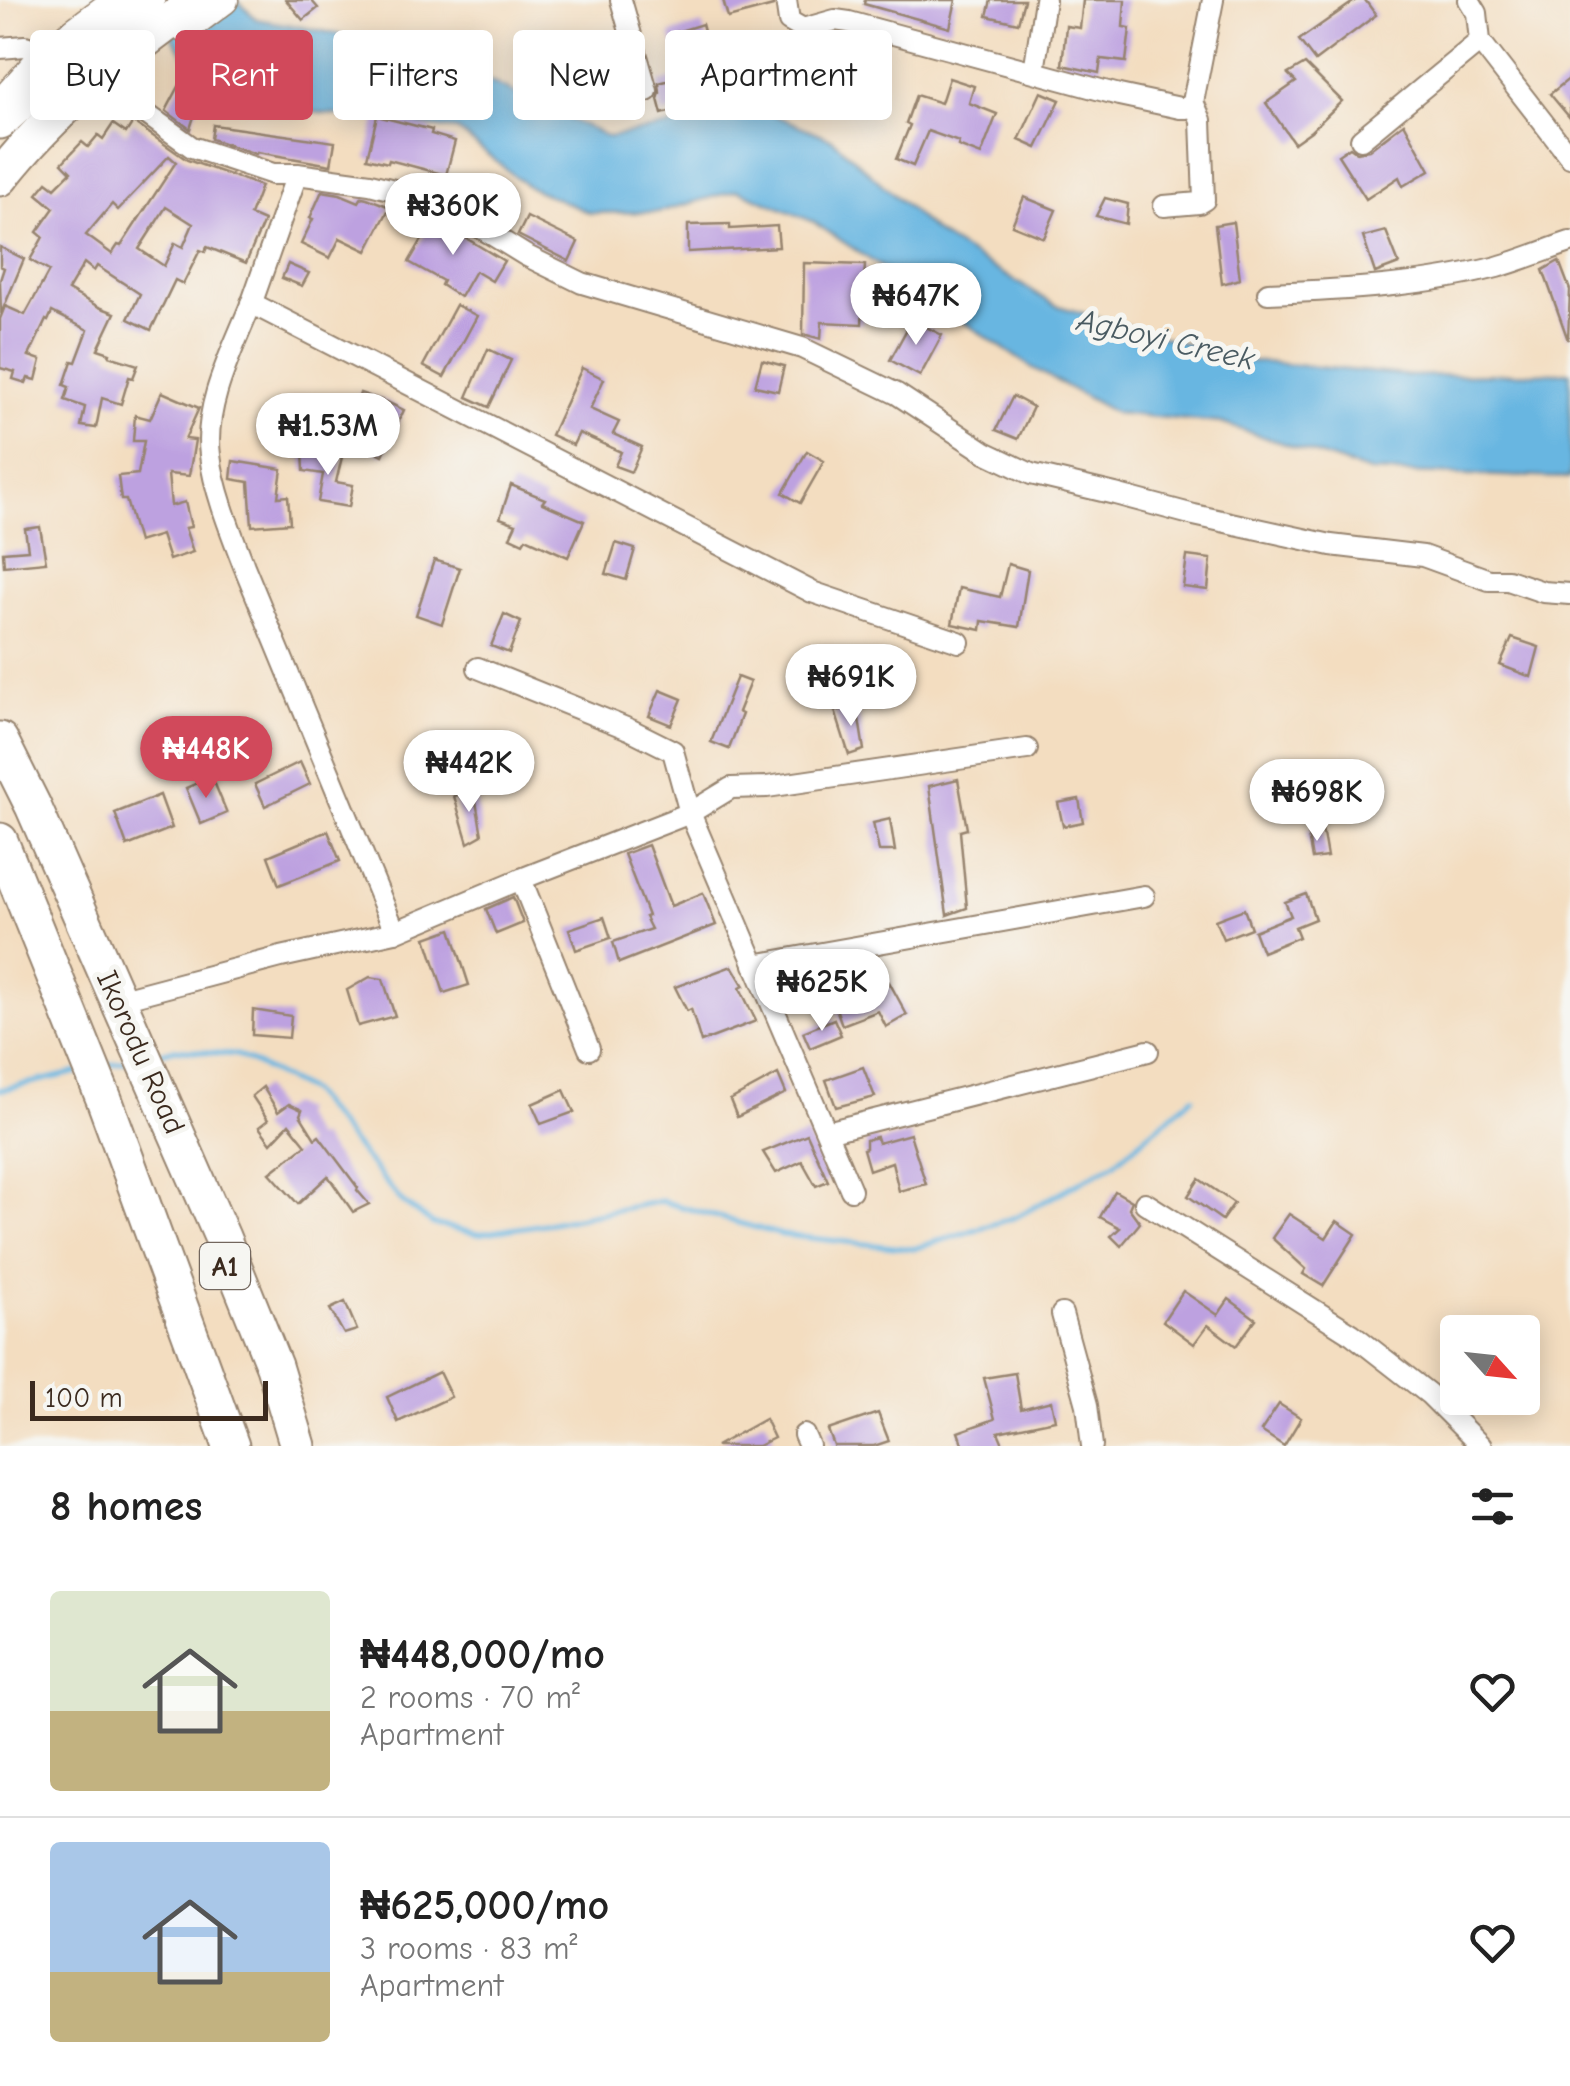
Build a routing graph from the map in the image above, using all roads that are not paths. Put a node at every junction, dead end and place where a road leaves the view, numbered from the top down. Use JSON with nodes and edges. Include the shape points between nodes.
{"nodes":[{"id":1,"x":199,"y":0,"type":"edge"},
{"id":2,"x":224,"y":0,"type":"edge"},
{"id":3,"x":621,"y":0,"type":"edge"},
{"id":4,"x":786,"y":0,"type":"edge"},
{"id":5,"x":1044,"y":0,"type":"edge"},
{"id":6,"x":1213,"y":0,"type":"edge"},
{"id":7,"x":1470,"y":0,"type":"edge"},
{"id":8,"x":133,"y":19,"type":"edge"},
{"id":9,"x":105,"y":30,"type":"edge"},
{"id":10,"x":1480,"y":41,"type":"junction"},
{"id":11,"x":0,"y":48,"type":"edge"},
{"id":12,"x":30,"y":48,"type":"edge"},
{"id":13,"x":1034,"y":70,"type":"junction"},
{"id":14,"x":30,"y":71,"type":"edge"},
{"id":15,"x":647,"y":91,"type":"dead end"},
{"id":16,"x":1193,"y":102,"type":"junction"},
{"id":17,"x":0,"y":104,"type":"edge"},
{"id":18,"x":71,"y":120,"type":"edge"},
{"id":19,"x":155,"y":120,"type":"edge"},
{"id":20,"x":0,"y":121,"type":"edge"},
{"id":21,"x":1360,"y":139,"type":"dead end"},
{"id":22,"x":1570,"y":158,"type":"edge"},
{"id":23,"x":297,"y":174,"type":"junction"},
{"id":24,"x":0,"y":178,"type":"edge"},
{"id":25,"x":0,"y":187,"type":"edge"},
{"id":26,"x":1164,"y":206,"type":"dead end"},
{"id":27,"x":1570,"y":242,"type":"edge"},
{"id":28,"x":1268,"y":293,"type":"dead end"},
{"id":29,"x":251,"y":303,"type":"junction"},
{"id":30,"x":1570,"y":594,"type":"edge"},
{"id":31,"x":959,"y":642,"type":"dead end"},
{"id":32,"x":478,"y":668,"type":"dead end"},
{"id":33,"x":0,"y":740,"type":"edge"},
{"id":34,"x":1027,"y":749,"type":"dead end"},
{"id":35,"x":0,"y":752,"type":"edge"},
{"id":36,"x":690,"y":814,"type":"junction"},
{"id":37,"x":0,"y":841,"type":"edge"},
{"id":38,"x":0,"y":874,"type":"edge"},
{"id":39,"x":521,"y":879,"type":"junction"},
{"id":40,"x":1144,"y":896,"type":"dead end"},
{"id":41,"x":395,"y":932,"type":"junction"},
{"id":42,"x":754,"y":965,"type":"junction"},
{"id":43,"x":101,"y":1027,"type":"junction"},
{"id":44,"x":589,"y":1050,"type":"dead end"},
{"id":45,"x":1148,"y":1052,"type":"dead end"},
{"id":46,"x":827,"y":1132,"type":"junction"},
{"id":47,"x":851,"y":1190,"type":"dead end"},
{"id":48,"x":1145,"y":1203,"type":"dead end"},
{"id":49,"x":1062,"y":1314,"type":"dead end"},
{"id":50,"x":274,"y":1366,"type":"junction"},
{"id":51,"x":231,"y":1446,"type":"edge"},
{"id":52,"x":298,"y":1446,"type":"edge"},
{"id":53,"x":309,"y":1446,"type":"edge"},
{"id":54,"x":1092,"y":1446,"type":"edge"},
{"id":55,"x":1481,"y":1446,"type":"edge"}],
"edges":[{"from":1,"to":8,"type":"highway"},
{"from":2,"to":8,"type":"street"},
{"from":3,"to":15,"type":"street"},
{"from":4,"to":13,"type":"street","via":[[790,21],[803,28],[849,22]]},
{"from":5,"to":13,"type":"street"},
{"from":6,"to":16,"type":"street"},
{"from":7,"to":10,"type":"street"},
{"from":8,"to":9,"type":"street"},
{"from":8,"to":20,"type":"highway","via":[[46,78]]},
{"from":8,"to":24,"type":"highway","via":[[106,70]]},
{"from":10,"to":21,"type":"street"},
{"from":10,"to":22,"type":"street"},
{"from":11,"to":12,"type":"street"},
{"from":13,"to":16,"type":"street","via":[[1180,108]]},
{"from":14,"to":17,"type":"street"},
{"from":16,"to":26,"type":"street","via":[[1201,120],[1204,200]]},
{"from":18,"to":25,"type":"street"},
{"from":19,"to":23,"type":"street","via":[[192,147],[273,174]]},
{"from":23,"to":29,"type":"street"},
{"from":23,"to":30,"type":"street","via":[[438,201],[582,283],[802,348],[897,394],[1031,474],[1194,516],[1422,556],[1489,580]]},
{"from":27,"to":28,"type":"street","via":[[1436,280]]},
{"from":29,"to":31,"type":"street","via":[[812,592]]},
{"from":29,"to":41,"type":"street","via":[[223,374],[210,423],[210,455],[244,566]]},
{"from":32,"to":36,"type":"street","via":[[673,752]]},
{"from":33,"to":43,"type":"highway","name":"Ikorodu Road","number":"A1","via":[[33,806]]},
{"from":34,"to":36,"type":"street","via":[[731,788]]},
{"from":35,"to":43,"type":"highway","name":"Ikorodu Road","number":"A1"},
{"from":36,"to":39,"type":"street"},
{"from":36,"to":42,"type":"street"},
{"from":37,"to":43,"type":"highway","name":"Ikorodu Road","number":"A1"},
{"from":38,"to":43,"type":"highway","name":"Ikorodu Road","number":"A1"},
{"from":39,"to":41,"type":"street"},
{"from":39,"to":44,"type":"street"},
{"from":40,"to":42,"type":"street"},
{"from":41,"to":43,"type":"street","via":[[281,958]]},
{"from":42,"to":46,"type":"street"},
{"from":43,"to":50,"type":"highway","name":"Ikorodu Road","number":"A1","via":[[146,1084]]},
{"from":43,"to":51,"type":"highway","name":"Ikorodu Road","number":"A1","via":[[99,1101]]},
{"from":45,"to":46,"type":"street"},
{"from":46,"to":47,"type":"street"},
{"from":48,"to":55,"type":"street","via":[[1352,1334],[1429,1394]]},
{"from":49,"to":54,"type":"street"},
{"from":50,"to":52,"type":"highway"},
{"from":50,"to":53,"type":"highway","name":"Ikorodu Road","number":"A1"}]}
